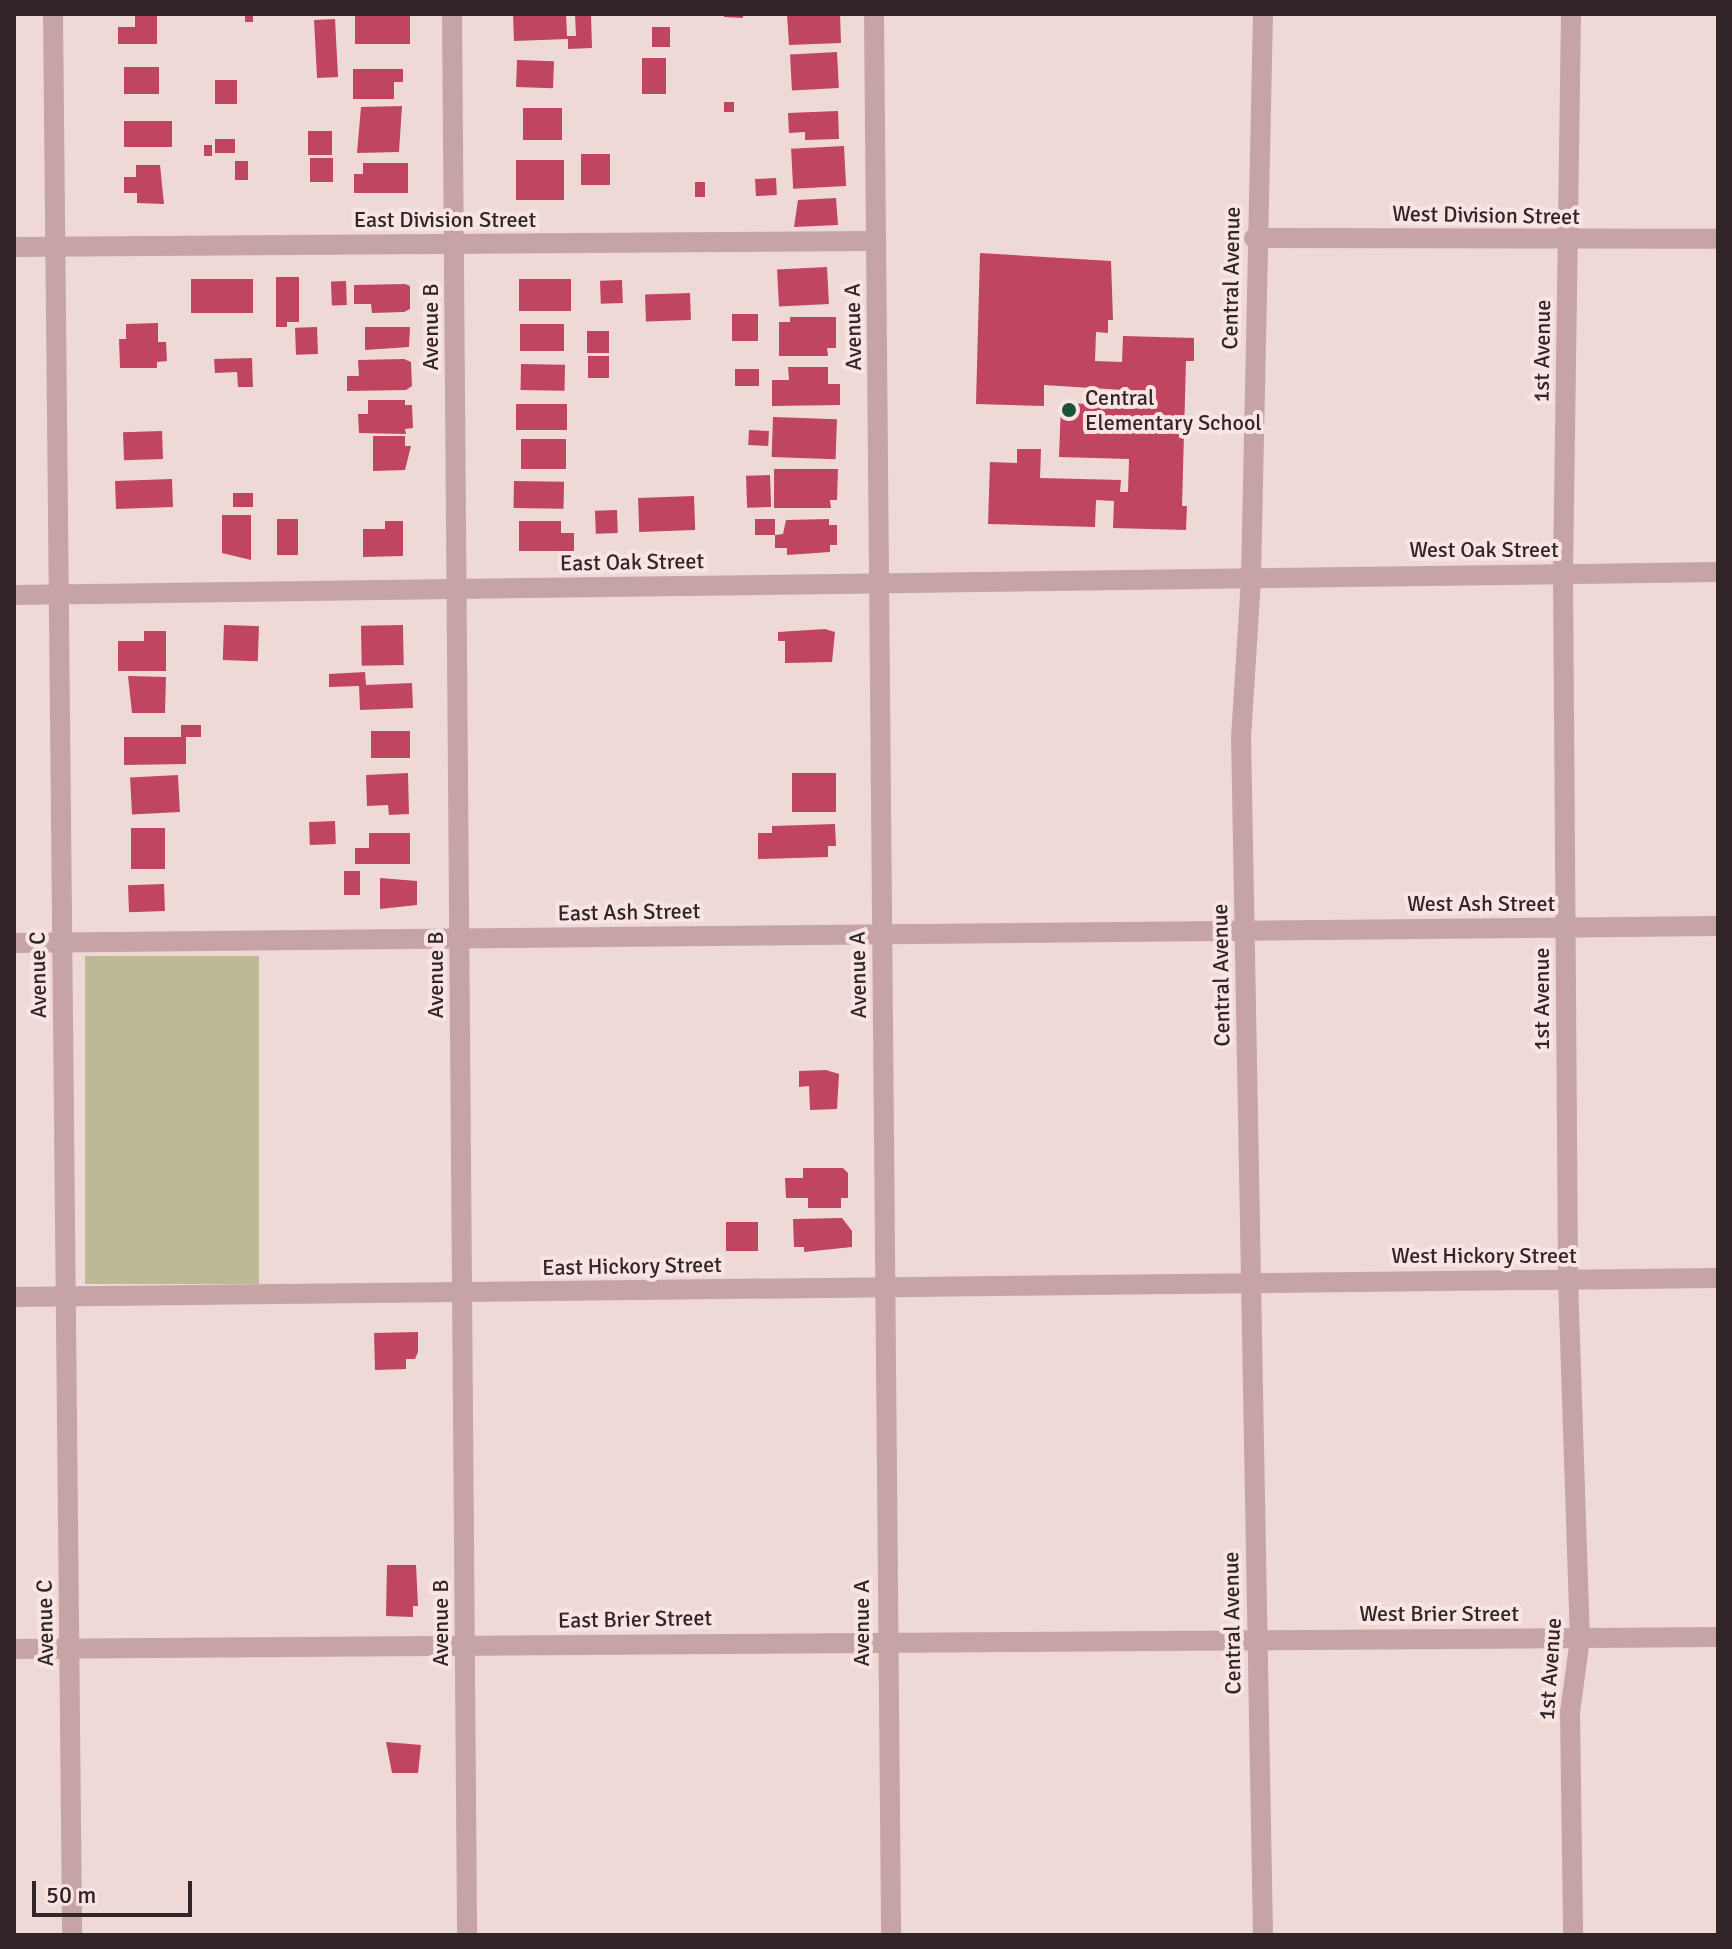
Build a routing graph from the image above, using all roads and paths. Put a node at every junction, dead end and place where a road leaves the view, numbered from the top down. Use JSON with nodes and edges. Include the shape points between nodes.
{"nodes":[{"id":1,"x":53,"y":14,"type":"edge"},
{"id":2,"x":452,"y":14,"type":"edge"},
{"id":3,"x":874,"y":14,"type":"edge"},
{"id":4,"x":1263,"y":14,"type":"edge"},
{"id":5,"x":1571,"y":14,"type":"edge"},
{"id":6,"x":1254,"y":238,"type":"junction"},
{"id":7,"x":1718,"y":239,"type":"edge"},
{"id":8,"x":1567,"y":240,"type":"junction"},
{"id":9,"x":876,"y":241,"type":"junction"},
{"id":10,"x":454,"y":244,"type":"junction"},
{"id":11,"x":14,"y":247,"type":"edge"},
{"id":12,"x":55,"y":247,"type":"junction"},
{"id":13,"x":1718,"y":572,"type":"edge"},
{"id":14,"x":1563,"y":574,"type":"junction"},
{"id":15,"x":1251,"y":577,"type":"junction"},
{"id":16,"x":881,"y":582,"type":"junction"},
{"id":17,"x":457,"y":588,"type":"junction"},
{"id":18,"x":59,"y":594,"type":"junction"},
{"id":19,"x":14,"y":595,"type":"edge"},
{"id":20,"x":1718,"y":926,"type":"edge"},
{"id":21,"x":1565,"y":927,"type":"junction"},
{"id":22,"x":1244,"y":930,"type":"junction"},
{"id":23,"x":881,"y":934,"type":"junction"},
{"id":24,"x":460,"y":938,"type":"junction"},
{"id":25,"x":14,"y":943,"type":"edge"},
{"id":26,"x":62,"y":943,"type":"junction"},
{"id":27,"x":1718,"y":1278,"type":"edge"},
{"id":28,"x":1568,"y":1279,"type":"junction"},
{"id":29,"x":1250,"y":1282,"type":"junction"},
{"id":30,"x":888,"y":1286,"type":"junction"},
{"id":31,"x":462,"y":1292,"type":"junction"},
{"id":32,"x":66,"y":1296,"type":"junction"},
{"id":33,"x":14,"y":1297,"type":"edge"},
{"id":34,"x":1256,"y":1637,"type":"junction"},
{"id":35,"x":1718,"y":1637,"type":"edge"},
{"id":36,"x":1580,"y":1639,"type":"junction"},
{"id":37,"x":885,"y":1641,"type":"junction"},
{"id":38,"x":465,"y":1645,"type":"junction"},
{"id":39,"x":69,"y":1648,"type":"junction"},
{"id":40,"x":14,"y":1649,"type":"edge"},
{"id":41,"x":72,"y":1935,"type":"edge"},
{"id":42,"x":467,"y":1935,"type":"edge"},
{"id":43,"x":891,"y":1935,"type":"edge"},
{"id":44,"x":1263,"y":1935,"type":"edge"},
{"id":45,"x":1573,"y":1935,"type":"edge"}],
"edges":[{"from":1,"to":12,"type":"street","name":"Avenue C"},
{"from":2,"to":10,"type":"street","name":"Avenue B"},
{"from":3,"to":9,"type":"street","name":"Avenue A"},
{"from":4,"to":6,"type":"street","name":"Central Avenue"},
{"from":5,"to":8,"type":"street","name":"1st Avenue"},
{"from":6,"to":8,"type":"street","name":"West Division Street"},
{"from":6,"to":15,"type":"street","name":"Central Avenue"},
{"from":7,"to":8,"type":"street","name":"West Division Street"},
{"from":8,"to":14,"type":"street","name":"1st Avenue"},
{"from":9,"to":10,"type":"street","name":"East Division Street"},
{"from":9,"to":16,"type":"street","name":"Avenue A"},
{"from":10,"to":12,"type":"street","name":"East Division Street"},
{"from":10,"to":17,"type":"street","name":"Avenue B"},
{"from":11,"to":12,"type":"street","name":"East Division Street"},
{"from":12,"to":18,"type":"street","name":"Avenue C"},
{"from":13,"to":14,"type":"street","name":"West Oak Street"},
{"from":14,"to":15,"type":"street","name":"West Oak Street"},
{"from":14,"to":21,"type":"street","name":"1st Avenue"},
{"from":15,"to":16,"type":"street","name":"East Oak Street"},
{"from":15,"to":22,"type":"street","name":"Central Avenue","via":[[1241,738]]},
{"from":16,"to":17,"type":"street","name":"East Oak Street"},
{"from":16,"to":23,"type":"street","name":"Avenue A"},
{"from":17,"to":18,"type":"street","name":"East Oak Street"},
{"from":17,"to":24,"type":"street","name":"Avenue B"},
{"from":18,"to":19,"type":"street","name":"East Oak Street"},
{"from":18,"to":26,"type":"street","name":"Avenue C"},
{"from":20,"to":21,"type":"street","name":"West Ash Street"},
{"from":21,"to":22,"type":"street","name":"West Ash Street"},
{"from":21,"to":28,"type":"street","name":"1st Avenue"},
{"from":22,"to":23,"type":"street","name":"East Ash Street"},
{"from":22,"to":29,"type":"street","name":"Central Avenue"},
{"from":23,"to":24,"type":"street","name":"East Ash Street"},
{"from":23,"to":30,"type":"street","name":"Avenue A"},
{"from":24,"to":26,"type":"street","name":"East Ash Street"},
{"from":24,"to":31,"type":"street","name":"Avenue B"},
{"from":25,"to":26,"type":"street","name":"East Ash Street"},
{"from":26,"to":32,"type":"street","name":"Avenue C"},
{"from":27,"to":28,"type":"street","name":"West Hickory Street"},
{"from":28,"to":29,"type":"street","name":"West Hickory Street"},
{"from":28,"to":36,"type":"street","name":"1st Avenue"},
{"from":29,"to":30,"type":"street","name":"East Hickory Street"},
{"from":29,"to":34,"type":"street","name":"Central Avenue"},
{"from":30,"to":31,"type":"street","name":"East Hickory Street"},
{"from":30,"to":37,"type":"street","name":"Avenue A"},
{"from":31,"to":32,"type":"street","name":"East Hickory Street"},
{"from":31,"to":38,"type":"street","name":"Avenue B"},
{"from":32,"to":33,"type":"street","name":"East Hickory Street"},
{"from":32,"to":39,"type":"street","name":"Avenue C"},
{"from":34,"to":36,"type":"street","name":"West Brier Street"},
{"from":34,"to":37,"type":"street","name":"East Brier Street"},
{"from":34,"to":44,"type":"street","name":"Central Avenue"},
{"from":35,"to":36,"type":"street","name":"West Brier Street"},
{"from":36,"to":45,"type":"street","name":"1st Avenue","via":[[1570,1712]]},
{"from":37,"to":38,"type":"street","name":"East Brier Street"},
{"from":37,"to":43,"type":"street","name":"Avenue A"},
{"from":38,"to":39,"type":"street","name":"East Brier Street"},
{"from":38,"to":42,"type":"street","name":"Avenue B"},
{"from":39,"to":40,"type":"street","name":"East Brier Street"},
{"from":39,"to":41,"type":"street","name":"Avenue C"}]}
